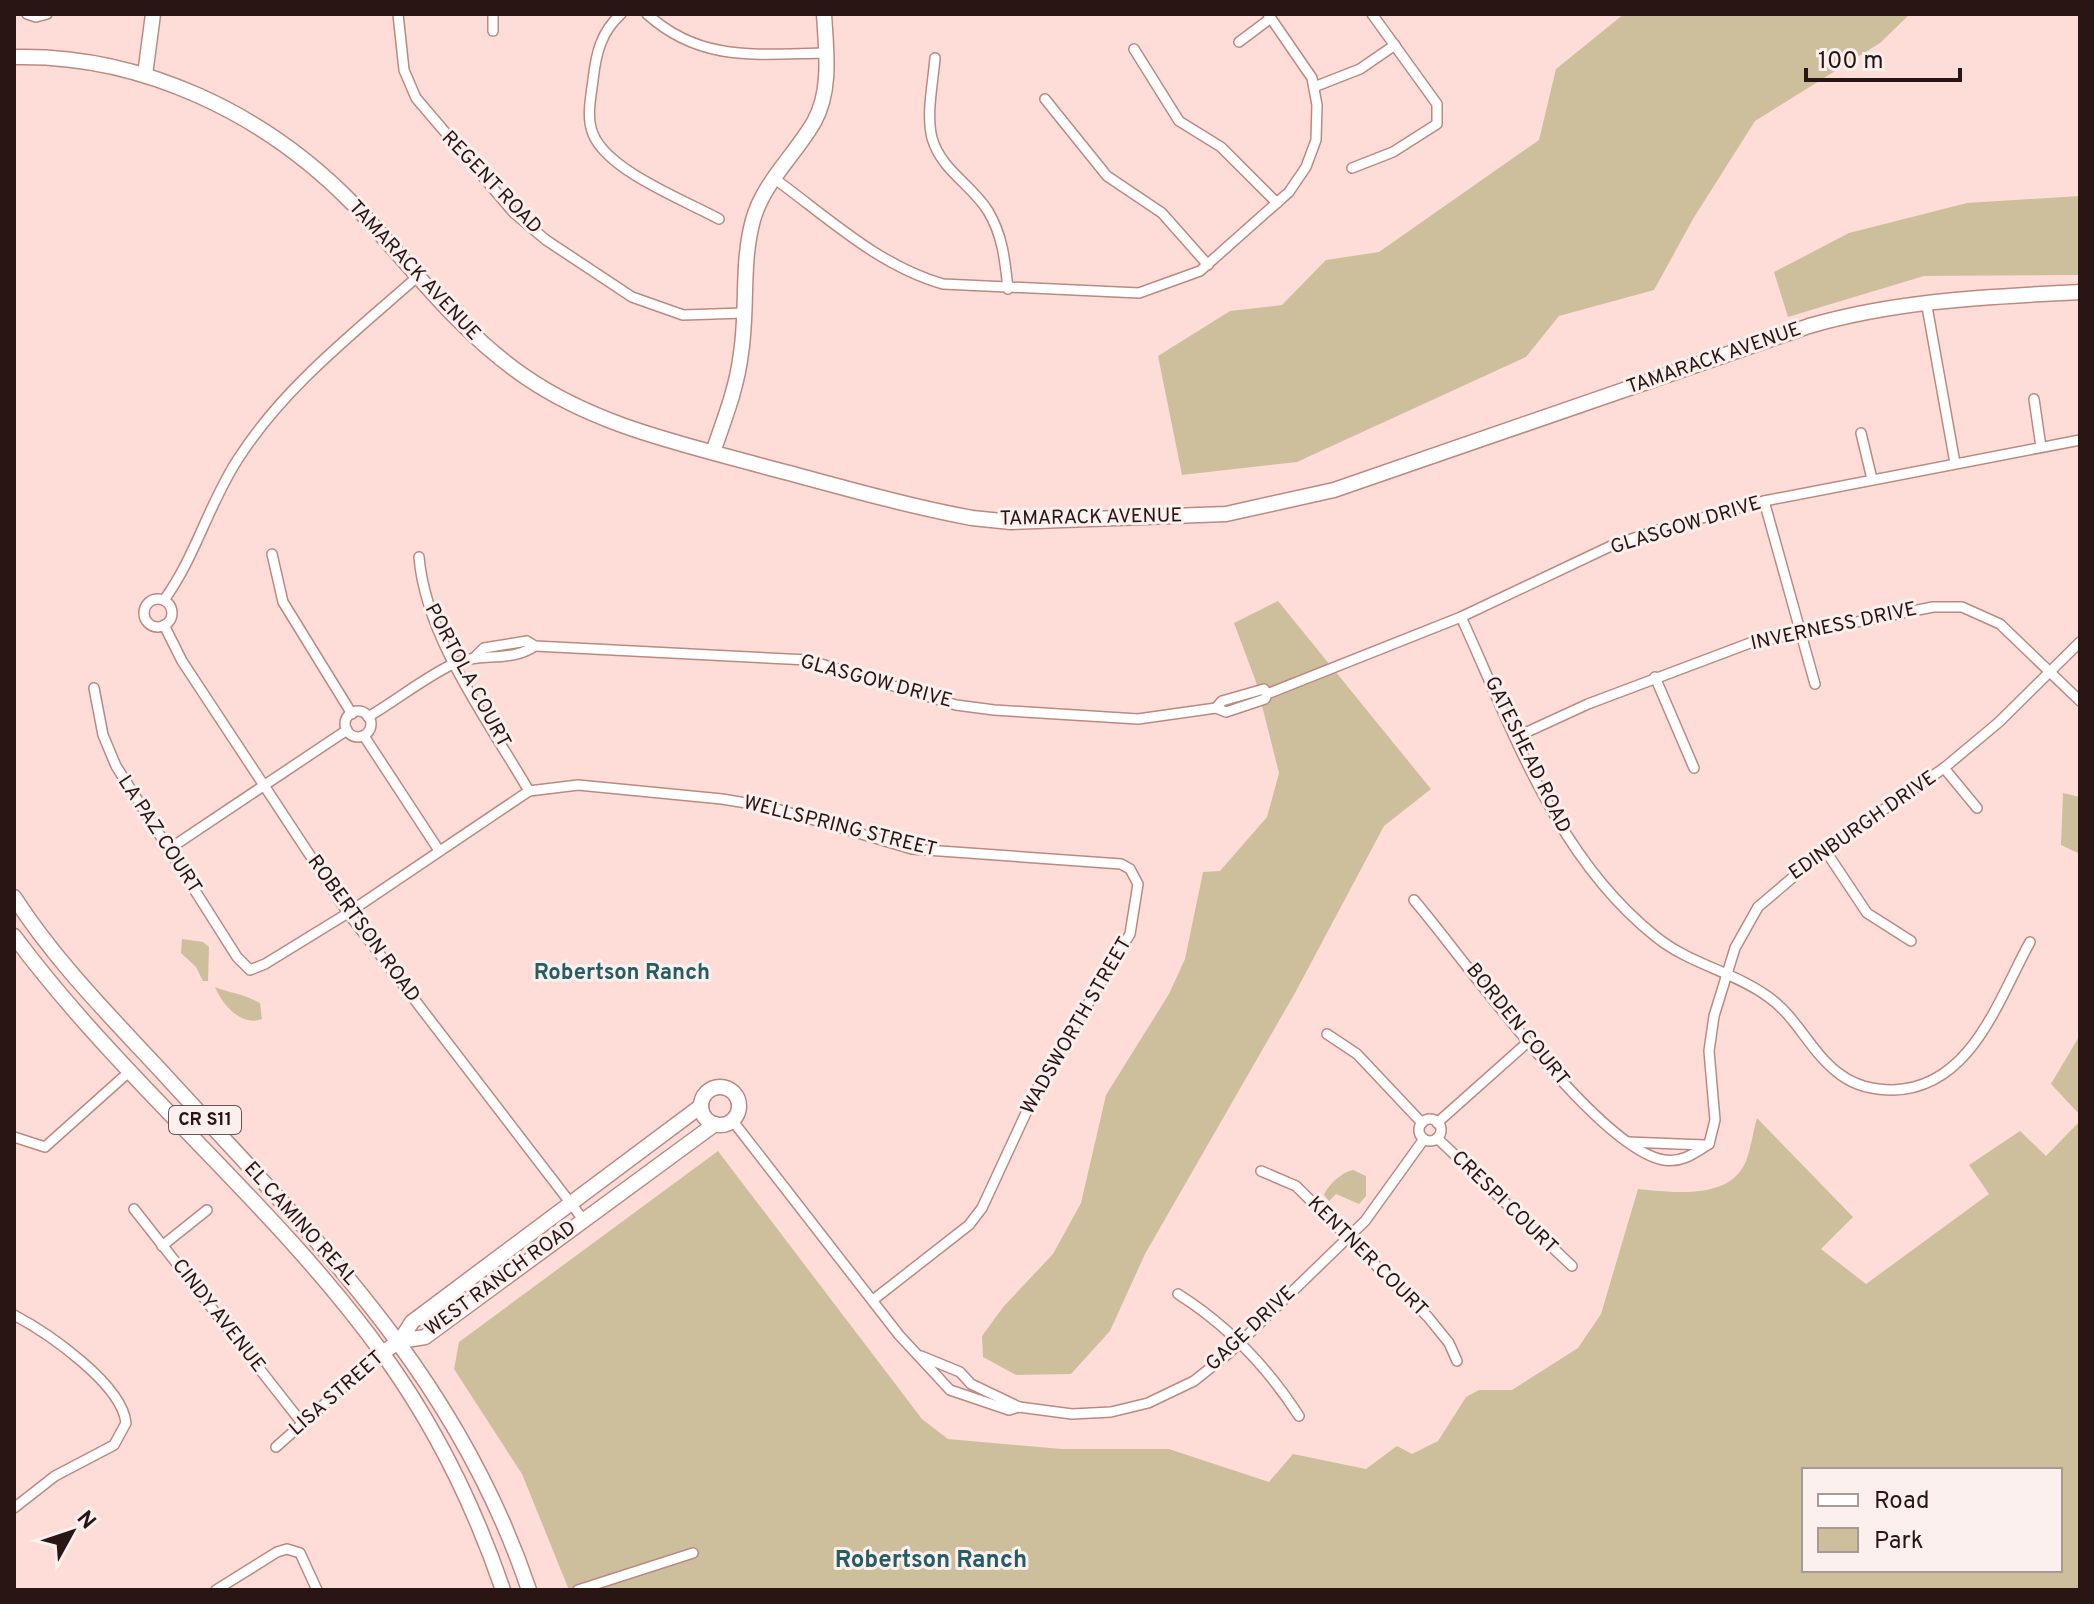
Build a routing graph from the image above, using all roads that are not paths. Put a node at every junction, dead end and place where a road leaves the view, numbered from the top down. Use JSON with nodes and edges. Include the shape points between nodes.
{"nodes":[{"id":1,"x":27,"y":14,"type":"edge"},
{"id":2,"x":47,"y":14,"type":"edge"},
{"id":3,"x":153,"y":14,"type":"edge"},
{"id":4,"x":398,"y":14,"type":"edge"},
{"id":5,"x":493,"y":14,"type":"edge"},
{"id":6,"x":621,"y":14,"type":"edge"},
{"id":7,"x":647,"y":14,"type":"edge"},
{"id":8,"x":824,"y":14,"type":"edge"},
{"id":9,"x":1372,"y":14,"type":"edge"},
{"id":10,"x":1270,"y":16,"type":"edge"},
{"id":11,"x":493,"y":31,"type":"dead end"},
{"id":12,"x":1239,"y":42,"type":"dead end"},
{"id":13,"x":1395,"y":45,"type":"junction"},
{"id":14,"x":1134,"y":49,"type":"dead end"},
{"id":15,"x":826,"y":53,"type":"junction"},
{"id":16,"x":14,"y":57,"type":"edge"},
{"id":17,"x":935,"y":58,"type":"dead end"},
{"id":18,"x":145,"y":75,"type":"junction"},
{"id":19,"x":1314,"y":87,"type":"junction"},
{"id":20,"x":1045,"y":99,"type":"dead end"},
{"id":21,"x":1352,"y":168,"type":"dead end"},
{"id":22,"x":775,"y":179,"type":"junction"},
{"id":23,"x":1277,"y":203,"type":"junction"},
{"id":24,"x":719,"y":219,"type":"dead end"},
{"id":25,"x":1208,"y":265,"type":"junction"},
{"id":26,"x":417,"y":277,"type":"junction"},
{"id":27,"x":1008,"y":289,"type":"junction"},
{"id":28,"x":2080,"y":292,"type":"edge"},
{"id":29,"x":1926,"y":300,"type":"junction"},
{"id":30,"x":743,"y":313,"type":"junction"},
{"id":31,"x":2034,"y":399,"type":"dead end"},
{"id":32,"x":1861,"y":433,"type":"dead end"},
{"id":33,"x":2080,"y":440,"type":"edge"},
{"id":34,"x":2041,"y":447,"type":"junction"},
{"id":35,"x":713,"y":452,"type":"junction"},
{"id":36,"x":1955,"y":463,"type":"junction"},
{"id":37,"x":1872,"y":479,"type":"junction"},
{"id":38,"x":1764,"y":501,"type":"junction"},
{"id":39,"x":272,"y":554,"type":"dead end"},
{"id":40,"x":419,"y":557,"type":"dead end"},
{"id":41,"x":164,"y":600,"type":"junction"},
{"id":42,"x":1461,"y":617,"type":"junction"},
{"id":43,"x":164,"y":625,"type":"junction"},
{"id":44,"x":1800,"y":631,"type":"junction"},
{"id":45,"x":2080,"y":642,"type":"edge"},
{"id":46,"x":506,"y":644,"type":"junction"},
{"id":47,"x":535,"y":646,"type":"junction"},
{"id":48,"x":507,"y":656,"type":"junction"},
{"id":49,"x":475,"y":657,"type":"junction"},
{"id":50,"x":456,"y":663,"type":"junction"},
{"id":51,"x":2051,"y":673,"type":"junction"},
{"id":52,"x":1655,"y":677,"type":"junction"},
{"id":53,"x":1815,"y":684,"type":"dead end"},
{"id":54,"x":94,"y":688,"type":"dead end"},
{"id":55,"x":2080,"y":701,"type":"edge"},
{"id":56,"x":352,"y":714,"type":"junction"},
{"id":57,"x":368,"y":717,"type":"junction"},
{"id":58,"x":347,"y":730,"type":"junction"},
{"id":59,"x":364,"y":736,"type":"junction"},
{"id":60,"x":1516,"y":737,"type":"junction"},
{"id":61,"x":1694,"y":768,"type":"dead end"},
{"id":62,"x":1944,"y":768,"type":"junction"},
{"id":63,"x":262,"y":785,"type":"junction"},
{"id":64,"x":529,"y":791,"type":"junction"},
{"id":65,"x":1977,"y":808,"type":"dead end"},
{"id":66,"x":169,"y":849,"type":"junction"},
{"id":67,"x":438,"y":849,"type":"junction"},
{"id":68,"x":1825,"y":850,"type":"junction"},
{"id":69,"x":1138,"y":884,"type":"joint"},
{"id":70,"x":14,"y":897,"type":"edge"},
{"id":71,"x":1414,"y":900,"type":"dead end"},
{"id":72,"x":348,"y":913,"type":"junction"},
{"id":73,"x":14,"y":936,"type":"edge"},
{"id":74,"x":1911,"y":941,"type":"dead end"},
{"id":75,"x":2030,"y":942,"type":"dead end"},
{"id":76,"x":250,"y":970,"type":"joint"},
{"id":77,"x":1724,"y":975,"type":"junction"},
{"id":78,"x":1327,"y":1034,"type":"dead end"},
{"id":79,"x":1528,"y":1042,"type":"junction"},
{"id":80,"x":130,"y":1071,"type":"junction"},
{"id":81,"x":701,"y":1106,"type":"junction"},
{"id":82,"x":732,"y":1120,"type":"junction"},
{"id":83,"x":1422,"y":1123,"type":"junction"},
{"id":84,"x":1437,"y":1123,"type":"junction"},
{"id":85,"x":715,"y":1124,"type":"junction"},
{"id":86,"x":14,"y":1137,"type":"edge"},
{"id":87,"x":1437,"y":1138,"type":"junction"},
{"id":88,"x":1424,"y":1139,"type":"junction"},
{"id":89,"x":1628,"y":1142,"type":"junction"},
{"id":90,"x":1709,"y":1144,"type":"junction"},
{"id":91,"x":1654,"y":1145,"type":"junction"},
{"id":92,"x":1654,"y":1157,"type":"junction"},
{"id":93,"x":1261,"y":1171,"type":"dead end"},
{"id":94,"x":570,"y":1203,"type":"junction"},
{"id":95,"x":134,"y":1209,"type":"dead end"},
{"id":96,"x":207,"y":1210,"type":"dead end"},
{"id":97,"x":582,"y":1218,"type":"junction"},
{"id":98,"x":1347,"y":1238,"type":"junction"},
{"id":99,"x":162,"y":1246,"type":"junction"},
{"id":100,"x":1572,"y":1266,"type":"dead end"},
{"id":101,"x":1178,"y":1294,"type":"dead end"},
{"id":102,"x":873,"y":1300,"type":"junction"},
{"id":103,"x":14,"y":1315,"type":"edge"},
{"id":104,"x":400,"y":1341,"type":"junction"},
{"id":105,"x":1239,"y":1342,"type":"junction"},
{"id":106,"x":382,"y":1353,"type":"junction"},
{"id":107,"x":921,"y":1356,"type":"junction"},
{"id":108,"x":1457,"y":1361,"type":"dead end"},
{"id":109,"x":969,"y":1389,"type":"junction"},
{"id":110,"x":1299,"y":1416,"type":"dead end"},
{"id":111,"x":302,"y":1423,"type":"junction"},
{"id":112,"x":276,"y":1447,"type":"dead end"},
{"id":113,"x":14,"y":1508,"type":"edge"},
{"id":114,"x":693,"y":1553,"type":"dead end"},
{"id":115,"x":216,"y":1590,"type":"edge"},
{"id":116,"x":317,"y":1590,"type":"edge"},
{"id":117,"x":503,"y":1590,"type":"edge"},
{"id":118,"x":529,"y":1590,"type":"edge"},
{"id":119,"x":578,"y":1590,"type":"edge"}],
"edges":[{"from":1,"to":2,"type":"street"},
{"from":3,"to":18,"type":"main road"},
{"from":4,"to":30,"type":"street","name":"REGENT ROAD","via":[[404,70],[416,98],[514,213],[632,297],[683,315]]},
{"from":5,"to":11,"type":"street"},
{"from":6,"to":24,"type":"street","via":[[597,51],[589,119],[593,135],[617,163]]},
{"from":7,"to":15,"type":"street","via":[[681,40],[731,54]]},
{"from":8,"to":15,"type":"main road"},
{"from":9,"to":13,"type":"street"},
{"from":10,"to":12,"type":"street"},
{"from":10,"to":19,"type":"street"},
{"from":13,"to":19,"type":"street","via":[[1360,69]]},
{"from":13,"to":21,"type":"street","via":[[1437,104],[1437,124],[1393,152]]},
{"from":14,"to":23,"type":"street","via":[[1179,121],[1221,147]]},
{"from":15,"to":22,"type":"main road","via":[[825,88],[816,119]]},
{"from":16,"to":18,"type":"main road","name":"TAMARACK AVENUE","via":[[67,60]]},
{"from":17,"to":27,"type":"street","via":[[933,139],[947,168],[988,210],[999,233]]},
{"from":18,"to":26,"type":"main road","name":"TAMARACK AVENUE","via":[[243,117],[301,156],[353,204]]},
{"from":19,"to":23,"type":"street","via":[[1316,140],[1306,167]]},
{"from":20,"to":25,"type":"street","via":[[1107,176],[1162,213]]},
{"from":22,"to":27,"type":"street","via":[[885,259],[921,278]]},
{"from":22,"to":30,"type":"main road","via":[[755,215],[745,251]]},
{"from":23,"to":25,"type":"street"},
{"from":25,"to":27,"type":"street","via":[[1139,293]]},
{"from":26,"to":35,"type":"main road","name":"TAMARACK AVENUE","via":[[459,324],[524,377],[612,423]]},
{"from":26,"to":41,"type":"street","via":[[263,421],[235,463]]},
{"from":28,"to":29,"type":"main road","name":"TAMARACK AVENUE"},
{"from":29,"to":35,"type":"main road","name":"TAMARACK AVENUE","via":[[1809,326],[1334,490],[1226,514],[1011,522],[972,518]]},
{"from":29,"to":36,"type":"street"},
{"from":30,"to":35,"type":"main road","via":[[734,390]]},
{"from":31,"to":34,"type":"street"},
{"from":32,"to":37,"type":"street"},
{"from":33,"to":34,"type":"street","name":"GLASGOW DRIVE"},
{"from":34,"to":36,"type":"street","name":"GLASGOW DRIVE"},
{"from":36,"to":37,"type":"street","name":"GLASGOW DRIVE"},
{"from":37,"to":38,"type":"street","name":"GLASGOW DRIVE"},
{"from":38,"to":42,"type":"street","name":"GLASGOW DRIVE","via":[[1613,545]]},
{"from":38,"to":44,"type":"street"},
{"from":39,"to":56,"type":"street","via":[[283,602]]},
{"from":40,"to":50,"type":"street","name":"PORTOLA COURT","via":[[431,618]]},
{"from":41,"to":43,"type":"street","via":[[172,611]]},
{"from":41,"to":43,"type":"street","via":[[151,601],[144,612],[149,624]]},
{"from":42,"to":47,"type":"street","name":"GLASGOW DRIVE","via":[[1267,694],[1264,689],[1225,700],[1216,708],[1138,719],[956,705],[808,660]]},
{"from":42,"to":60,"type":"street","name":"GATESHEAD ROAD"},
{"from":43,"to":63,"type":"street","name":"ROBERTSON ROAD"},
{"from":44,"to":51,"type":"street","name":"INVERNESS DRIVE","via":[[1933,607],[1962,607],[2000,624]]},
{"from":44,"to":52,"type":"street","name":"INVERNESS DRIVE"},
{"from":44,"to":53,"type":"street"},
{"from":45,"to":51,"type":"street","name":"EDINBURGH DRIVE"},
{"from":46,"to":47,"type":"street","name":"GLASGOW DRIVE","via":[[527,641]]},
{"from":46,"to":48,"type":"street"},
{"from":46,"to":49,"type":"street","name":"GLASGOW DRIVE","via":[[484,648]]},
{"from":47,"to":48,"type":"street","name":"GLASGOW DRIVE"},
{"from":48,"to":49,"type":"street","name":"GLASGOW DRIVE"},
{"from":49,"to":50,"type":"street","name":"GLASGOW DRIVE"},
{"from":50,"to":57,"type":"street","name":"GLASGOW DRIVE"},
{"from":50,"to":64,"type":"street","name":"PORTOLA COURT"},
{"from":51,"to":55,"type":"street","name":"INVERNESS DRIVE"},
{"from":51,"to":62,"type":"street","name":"EDINBURGH DRIVE"},
{"from":52,"to":60,"type":"street","name":"INVERNESS DRIVE"},
{"from":52,"to":61,"type":"street"},
{"from":54,"to":66,"type":"street","name":"LA PAZ COURT","via":[[103,735],[116,766]]},
{"from":56,"to":57,"type":"street"},
{"from":56,"to":58,"type":"street"},
{"from":57,"to":59,"type":"street","via":[[370,729]]},
{"from":58,"to":59,"type":"street"},
{"from":58,"to":63,"type":"street"},
{"from":59,"to":67,"type":"street"},
{"from":60,"to":77,"type":"street","name":"GATESHEAD ROAD","via":[[1553,817],[1629,913],[1678,954]]},
{"from":62,"to":65,"type":"street"},
{"from":62,"to":68,"type":"street","name":"EDINBURGH DRIVE"},
{"from":63,"to":66,"type":"street"},
{"from":63,"to":72,"type":"street","name":"ROBERTSON ROAD"},
{"from":64,"to":67,"type":"street","name":"WELLSPRING STREET"},
{"from":64,"to":69,"type":"street","name":"WELLSPRING STREET","via":[[578,785],[722,799],[770,807],[912,849],[1121,864]]},
{"from":66,"to":76,"type":"street","name":"LA PAZ COURT"},
{"from":67,"to":72,"type":"street","name":"WELLSPRING STREET"},
{"from":68,"to":74,"type":"street","via":[[1867,913]]},
{"from":68,"to":77,"type":"street","name":"EDINBURGH DRIVE","via":[[1758,907]]},
{"from":69,"to":102,"type":"street","name":"WADSWORTH STREET","via":[[1130,934],[1038,1087],[982,1208],[969,1225]]},
{"from":70,"to":104,"type":"main road","name":"EL CAMINO REAL","number":"CR S11","via":[[59,960],[331,1257]]},
{"from":71,"to":79,"type":"street","name":"BORDEN COURT"},
{"from":72,"to":76,"type":"street","name":"WELLSPRING STREET"},
{"from":72,"to":94,"type":"street","name":"ROBERTSON ROAD"},
{"from":73,"to":80,"type":"main road","name":"EL CAMINO REAL","number":"CR S11"},
{"from":75,"to":77,"type":"street","name":"GATESHEAD ROAD","via":[[1966,1055],[1936,1079],[1906,1089],[1872,1088],[1842,1076],[1775,1001]]},
{"from":77,"to":90,"type":"street","name":"EDINBURGH DRIVE","via":[[1710,1042],[1715,1120]]},
{"from":78,"to":83,"type":"street","via":[[1357,1054]]},
{"from":79,"to":84,"type":"street"},
{"from":79,"to":89,"type":"street","name":"BORDEN COURT","via":[[1580,1101]]},
{"from":80,"to":86,"type":"street","via":[[45,1147]]},
{"from":80,"to":106,"type":"main road","name":"EL CAMINO REAL","number":"CR S11","via":[[330,1288]]},
{"from":81,"to":82,"type":"main road","via":[[710,1090],[727,1089],[738,1103]]},
{"from":81,"to":85,"type":"main road"},
{"from":81,"to":94,"type":"main road","name":"WEST RANCH ROAD"},
{"from":82,"to":85,"type":"main road"},
{"from":82,"to":102,"type":"street","name":"GAGE DRIVE"},
{"from":83,"to":84,"type":"street"},
{"from":83,"to":88,"type":"street","via":[[1419,1133]]},
{"from":84,"to":87,"type":"street","name":"CRESPI COURT"},
{"from":85,"to":97,"type":"main road","name":"WEST RANCH ROAD"},
{"from":87,"to":88,"type":"street","name":"CRESPI COURT"},
{"from":87,"to":100,"type":"street","name":"CRESPI COURT"},
{"from":88,"to":98,"type":"street","name":"GAGE DRIVE"},
{"from":89,"to":91,"type":"street"},
{"from":89,"to":92,"type":"street","name":"BORDEN COURT"},
{"from":90,"to":91,"type":"street"},
{"from":90,"to":92,"type":"street","via":[[1686,1158]]},
{"from":91,"to":92,"type":"street"},
{"from":93,"to":98,"type":"street","name":"KENTNER COURT","via":[[1296,1186]]},
{"from":94,"to":97,"type":"street","name":"ROBERTSON ROAD"},
{"from":94,"to":104,"type":"main road","name":"WEST RANCH ROAD","via":[[412,1322]]},
{"from":95,"to":99,"type":"street","name":"CINDY AVENUE"},
{"from":96,"to":99,"type":"street"},
{"from":97,"to":104,"type":"main road","name":"WEST RANCH ROAD","via":[[425,1337]]},
{"from":98,"to":105,"type":"street","name":"GAGE DRIVE"},
{"from":98,"to":108,"type":"street","name":"KENTNER COURT","via":[[1428,1317]]},
{"from":99,"to":111,"type":"street","name":"CINDY AVENUE"},
{"from":101,"to":105,"type":"street"},
{"from":102,"to":107,"type":"street","name":"GAGE DRIVE"},
{"from":103,"to":113,"type":"street","via":[[63,1348],[118,1399],[126,1423],[114,1445],[55,1476]]},
{"from":104,"to":106,"type":"main road","name":"LISA STREET"},
{"from":104,"to":118,"type":"main road","name":"EL CAMINO REAL","number":"CR S11","via":[[484,1480]]},
{"from":105,"to":109,"type":"street","name":"GAGE DRIVE","via":[[1194,1381],[1155,1401],[1091,1413],[1019,1407]]},
{"from":105,"to":110,"type":"street"},
{"from":106,"to":111,"type":"street","name":"LISA STREET"},
{"from":106,"to":117,"type":"main road","name":"EL CAMINO REAL","number":"CR S11","via":[[439,1440]]},
{"from":107,"to":109,"type":"street","name":"GAGE DRIVE","via":[[960,1372]]},
{"from":107,"to":109,"type":"street","name":"GAGE DRIVE","via":[[950,1390],[962,1395]]},
{"from":111,"to":112,"type":"street","name":"LISA STREET"},
{"from":114,"to":119,"type":"street"},
{"from":115,"to":116,"type":"street","via":[[287,1549],[300,1553]]}]}
